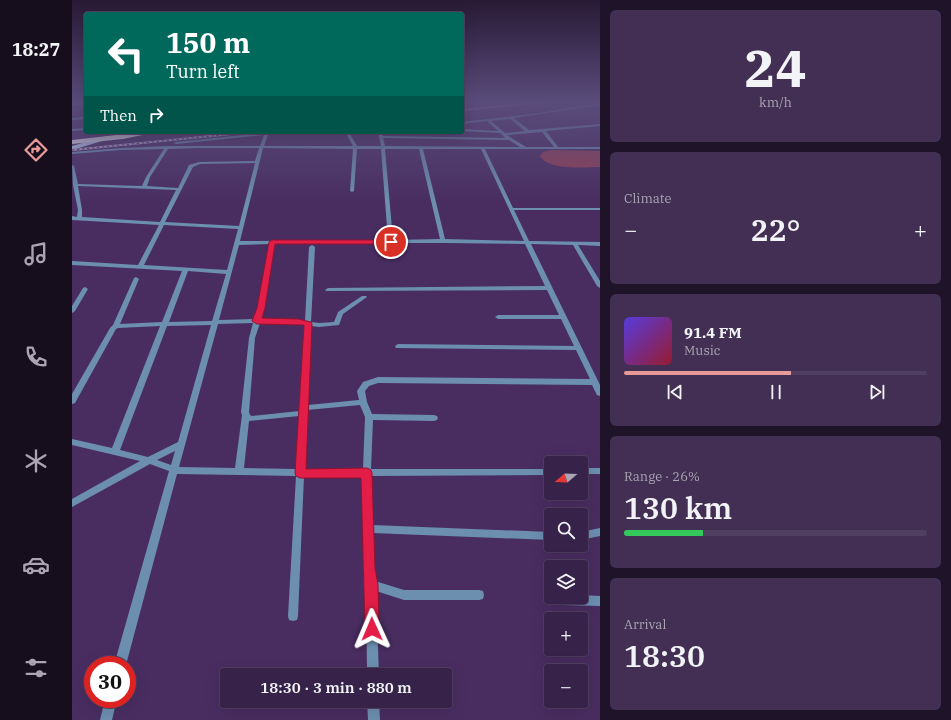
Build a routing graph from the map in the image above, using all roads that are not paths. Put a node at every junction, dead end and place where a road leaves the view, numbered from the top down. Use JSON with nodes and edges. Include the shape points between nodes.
{"nodes":[{"id":1,"x":381,"y":135,"type":"edge"},
{"id":2,"x":126,"y":136,"type":"edge"},
{"id":3,"x":249,"y":136,"type":"edge"},
{"id":4,"x":265,"y":136,"type":"edge"},
{"id":5,"x":349,"y":136,"type":"edge"},
{"id":6,"x":399,"y":136,"type":"edge"},
{"id":7,"x":506,"y":136,"type":"edge"},
{"id":8,"x":548,"y":136,"type":"edge"},
{"id":9,"x":442,"y":137,"type":"junction"},
{"id":10,"x":106,"y":139,"type":"junction"},
{"id":11,"x":511,"y":140,"type":"junction"},
{"id":12,"x":72,"y":142,"type":"edge"},
{"id":13,"x":262,"y":146,"type":"junction"},
{"id":14,"x":167,"y":147,"type":"junction"},
{"id":15,"x":355,"y":147,"type":"junction"},
{"id":16,"x":383,"y":147,"type":"junction"},
{"id":17,"x":72,"y":148,"type":"edge"},
{"id":18,"x":142,"y":148,"type":"junction"},
{"id":19,"x":421,"y":148,"type":"junction"},
{"id":20,"x":450,"y":148,"type":"junction"},
{"id":21,"x":483,"y":148,"type":"junction"},
{"id":22,"x":526,"y":148,"type":"junction"},
{"id":23,"x":557,"y":148,"type":"junction"},
{"id":24,"x":600,"y":148,"type":"edge"},
{"id":25,"x":72,"y":153,"type":"edge"},
{"id":26,"x":257,"y":162,"type":"junction"},
{"id":27,"x":72,"y":166,"type":"edge"},
{"id":28,"x":75,"y":185,"type":"junction"},
{"id":29,"x":144,"y":188,"type":"junction"},
{"id":30,"x":179,"y":189,"type":"junction"},
{"id":31,"x":352,"y":191,"type":"dead end"},
{"id":32,"x":511,"y":209,"type":"junction"},
{"id":33,"x":600,"y":209,"type":"edge"},
{"id":34,"x":72,"y":218,"type":"edge"},
{"id":35,"x":79,"y":219,"type":"junction"},
{"id":36,"x":161,"y":224,"type":"junction"},
{"id":37,"x":241,"y":228,"type":"junction"},
{"id":38,"x":443,"y":241,"type":"junction"},
{"id":39,"x":272,"y":242,"type":"junction"},
{"id":40,"x":391,"y":242,"type":"junction"},
{"id":41,"x":527,"y":242,"type":"junction"},
{"id":42,"x":237,"y":243,"type":"junction"},
{"id":43,"x":574,"y":244,"type":"junction"},
{"id":44,"x":600,"y":244,"type":"edge"},
{"id":45,"x":312,"y":247,"type":"dead end"},
{"id":46,"x":72,"y":263,"type":"edge"},
{"id":47,"x":140,"y":267,"type":"junction"},
{"id":48,"x":186,"y":269,"type":"junction"},
{"id":49,"x":229,"y":272,"type":"junction"},
{"id":50,"x":136,"y":279,"type":"dead end"},
{"id":51,"x":600,"y":286,"type":"edge"},
{"id":52,"x":550,"y":288,"type":"junction"},
{"id":53,"x":85,"y":289,"type":"dead end"},
{"id":54,"x":328,"y":290,"type":"dead end"},
{"id":55,"x":364,"y":297,"type":"dead end"},
{"id":56,"x":72,"y":310,"type":"edge"},
{"id":57,"x":498,"y":317,"type":"dead end"},
{"id":58,"x":563,"y":317,"type":"junction"},
{"id":59,"x":257,"y":321,"type":"junction"},
{"id":60,"x":215,"y":322,"type":"junction"},
{"id":61,"x":308,"y":324,"type":"junction"},
{"id":62,"x":164,"y":325,"type":"junction"},
{"id":63,"x":116,"y":326,"type":"junction"},
{"id":64,"x":398,"y":346,"type":"dead end"},
{"id":65,"x":577,"y":348,"type":"junction"},
{"id":66,"x":594,"y":382,"type":"junction"},
{"id":67,"x":600,"y":393,"type":"edge"},
{"id":68,"x":72,"y":401,"type":"edge"},
{"id":69,"x":363,"y":402,"type":"junction"},
{"id":70,"x":304,"y":411,"type":"junction"},
{"id":71,"x":246,"y":416,"type":"junction"},
{"id":72,"x":369,"y":417,"type":"junction"},
{"id":73,"x":434,"y":418,"type":"dead end"},
{"id":74,"x":72,"y":442,"type":"edge"},
{"id":75,"x":182,"y":444,"type":"junction"},
{"id":76,"x":115,"y":451,"type":"junction"},
{"id":77,"x":148,"y":460,"type":"junction"},
{"id":78,"x":175,"y":470,"type":"junction"},
{"id":79,"x":239,"y":471,"type":"junction"},
{"id":80,"x":588,"y":471,"type":"edge"},
{"id":81,"x":600,"y":471,"type":"edge"},
{"id":82,"x":544,"y":472,"type":"edge"},
{"id":83,"x":300,"y":473,"type":"junction"},
{"id":84,"x":367,"y":473,"type":"junction"},
{"id":85,"x":72,"y":503,"type":"edge"},
{"id":86,"x":368,"y":529,"type":"junction"},
{"id":87,"x":600,"y":532,"type":"edge"},
{"id":88,"x":588,"y":535,"type":"edge"},
{"id":89,"x":544,"y":536,"type":"edge"},
{"id":90,"x":371,"y":585,"type":"junction"},
{"id":91,"x":479,"y":595,"type":"dead end"},
{"id":92,"x":588,"y":601,"type":"edge"},
{"id":93,"x":600,"y":601,"type":"edge"},
{"id":94,"x":293,"y":616,"type":"dead end"},
{"id":95,"x":123,"y":656,"type":"edge"},
{"id":96,"x":373,"y":668,"type":"edge"},
{"id":97,"x":109,"y":708,"type":"edge"},
{"id":98,"x":373,"y":708,"type":"edge"},
{"id":99,"x":106,"y":720,"type":"edge"},
{"id":100,"x":374,"y":720,"type":"edge"}],
"edges":[{"from":1,"to":16,"type":"street"},
{"from":2,"to":10,"type":"highway"},
{"from":3,"to":18,"type":"street","via":[[159,144]]},
{"from":4,"to":13,"type":"street"},
{"from":5,"to":15,"type":"street"},
{"from":6,"to":9,"type":"street"},
{"from":7,"to":11,"type":"street"},
{"from":8,"to":23,"type":"street"},
{"from":9,"to":11,"type":"street"},
{"from":9,"to":20,"type":"street"},
{"from":10,"to":12,"type":"highway"},
{"from":10,"to":17,"type":"main road"},
{"from":11,"to":22,"type":"street"},
{"from":13,"to":14,"type":"street"},
{"from":13,"to":15,"type":"street"},
{"from":13,"to":26,"type":"street"},
{"from":14,"to":18,"type":"street"},
{"from":14,"to":29,"type":"street"},
{"from":15,"to":16,"type":"street"},
{"from":15,"to":31,"type":"street"},
{"from":16,"to":19,"type":"street"},
{"from":16,"to":40,"type":"street"},
{"from":18,"to":25,"type":"street"},
{"from":19,"to":20,"type":"street"},
{"from":19,"to":38,"type":"street"},
{"from":20,"to":21,"type":"street"},
{"from":21,"to":22,"type":"street"},
{"from":21,"to":32,"type":"street"},
{"from":22,"to":23,"type":"street"},
{"from":23,"to":24,"type":"street"},
{"from":26,"to":30,"type":"street","via":[[195,163]]},
{"from":26,"to":37,"type":"street"},
{"from":27,"to":28,"type":"street"},
{"from":28,"to":29,"type":"street"},
{"from":28,"to":35,"type":"street","via":[[80,210]]},
{"from":29,"to":30,"type":"street"},
{"from":30,"to":36,"type":"street"},
{"from":32,"to":33,"type":"street"},
{"from":32,"to":41,"type":"street"},
{"from":34,"to":35,"type":"street"},
{"from":35,"to":36,"type":"street"},
{"from":36,"to":37,"type":"street"},
{"from":36,"to":47,"type":"street"},
{"from":37,"to":42,"type":"street"},
{"from":38,"to":40,"type":"street"},
{"from":38,"to":41,"type":"street"},
{"from":39,"to":40,"type":"street"},
{"from":39,"to":42,"type":"street"},
{"from":39,"to":59,"type":"street"},
{"from":41,"to":43,"type":"street"},
{"from":41,"to":52,"type":"street"},
{"from":42,"to":49,"type":"street"},
{"from":43,"to":44,"type":"street"},
{"from":43,"to":51,"type":"street"},
{"from":45,"to":61,"type":"street"},
{"from":46,"to":47,"type":"street"},
{"from":47,"to":48,"type":"street"},
{"from":48,"to":49,"type":"street"},
{"from":48,"to":62,"type":"street"},
{"from":49,"to":60,"type":"street"},
{"from":50,"to":63,"type":"street"},
{"from":52,"to":54,"type":"street"},
{"from":52,"to":58,"type":"street"},
{"from":53,"to":56,"type":"street"},
{"from":55,"to":61,"type":"street","via":[[340,313],[337,324]]},
{"from":57,"to":58,"type":"street"},
{"from":58,"to":65,"type":"street"},
{"from":59,"to":60,"type":"street"},
{"from":59,"to":61,"type":"street"},
{"from":59,"to":71,"type":"street","via":[[252,338]]},
{"from":60,"to":62,"type":"street"},
{"from":60,"to":75,"type":"street"},
{"from":61,"to":70,"type":"street"},
{"from":62,"to":63,"type":"street"},
{"from":62,"to":76,"type":"street"},
{"from":63,"to":68,"type":"street"},
{"from":64,"to":65,"type":"street"},
{"from":65,"to":66,"type":"street"},
{"from":66,"to":67,"type":"street"},
{"from":66,"to":69,"type":"street","via":[[378,380],[366,384],[361,390]]},
{"from":69,"to":70,"type":"street"},
{"from":69,"to":72,"type":"street"},
{"from":70,"to":71,"type":"street","via":[[251,419]]},
{"from":70,"to":83,"type":"street"},
{"from":71,"to":79,"type":"street"},
{"from":72,"to":73,"type":"street"},
{"from":72,"to":84,"type":"street"},
{"from":74,"to":76,"type":"street"},
{"from":75,"to":77,"type":"street"},
{"from":75,"to":78,"type":"street"},
{"from":76,"to":77,"type":"street"},
{"from":77,"to":78,"type":"street"},
{"from":77,"to":85,"type":"street","via":[[119,479]]},
{"from":78,"to":79,"type":"street"},
{"from":78,"to":95,"type":"street"},
{"from":79,"to":83,"type":"street"},
{"from":80,"to":81,"type":"street"},
{"from":82,"to":84,"type":"street"},
{"from":83,"to":84,"type":"street"},
{"from":83,"to":94,"type":"street"},
{"from":84,"to":86,"type":"street"},
{"from":86,"to":89,"type":"street"},
{"from":86,"to":90,"type":"street","via":[[368,568]]},
{"from":87,"to":88,"type":"street"},
{"from":90,"to":91,"type":"street","via":[[404,595]]},
{"from":90,"to":96,"type":"street"},
{"from":92,"to":93,"type":"street"},
{"from":97,"to":99,"type":"street"},
{"from":98,"to":100,"type":"street"}]}
